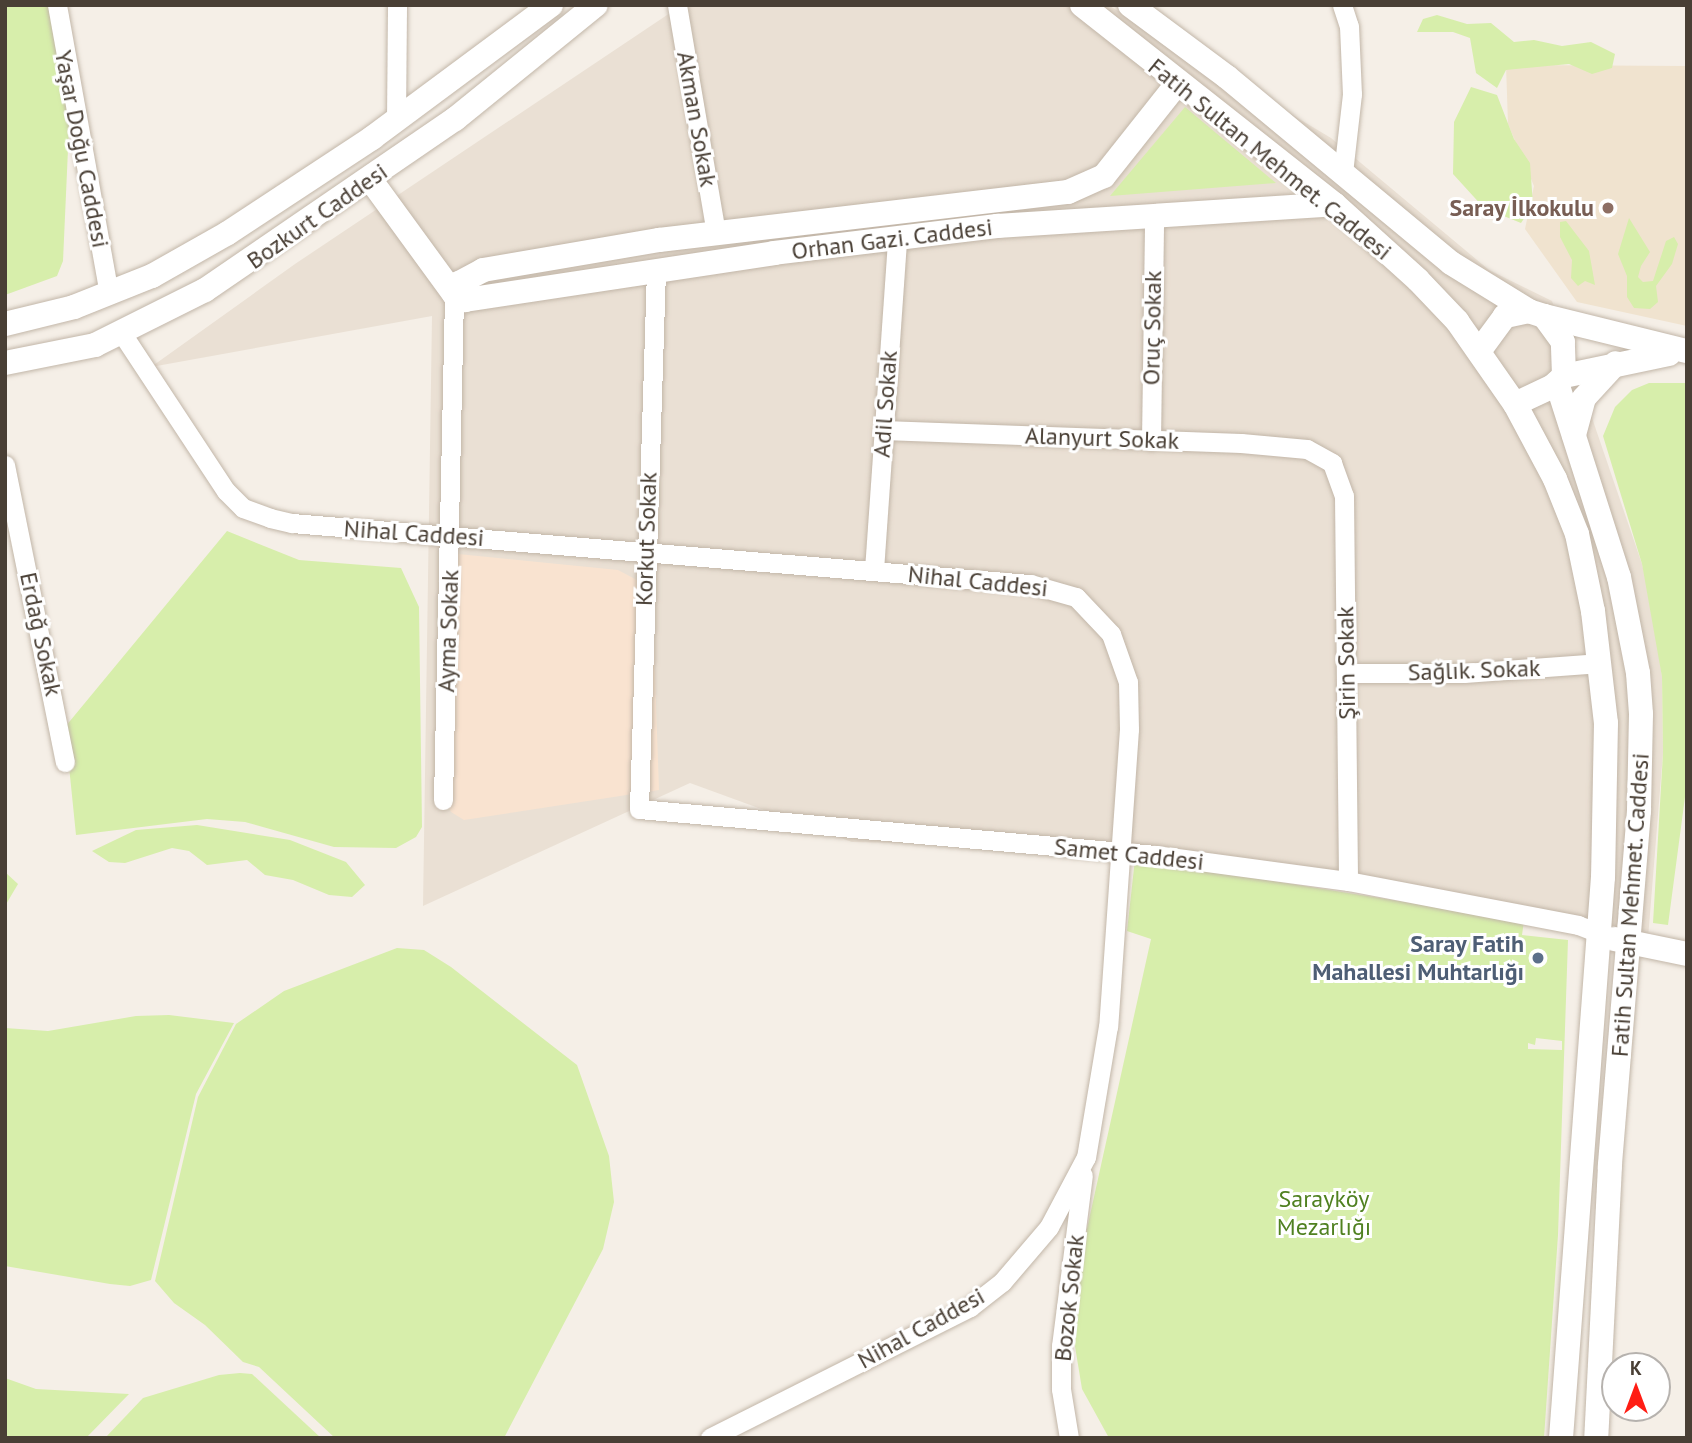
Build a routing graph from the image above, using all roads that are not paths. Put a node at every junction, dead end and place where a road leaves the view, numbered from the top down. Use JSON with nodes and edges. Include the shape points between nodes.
{"nodes":[{"id":1,"x":57,"y":5,"type":"edge"},
{"id":2,"x":397,"y":5,"type":"edge"},
{"id":3,"x":551,"y":5,"type":"edge"},
{"id":4,"x":596,"y":5,"type":"edge"},
{"id":5,"x":677,"y":5,"type":"edge"},
{"id":6,"x":1082,"y":5,"type":"edge"},
{"id":7,"x":1342,"y":5,"type":"edge"},
{"id":8,"x":1137,"y":7,"type":"edge"},
{"id":9,"x":1177,"y":84,"type":"junction"},
{"id":10,"x":396,"y":121,"type":"junction"},
{"id":11,"x":1343,"y":173,"type":"junction"},
{"id":12,"x":370,"y":179,"type":"junction"},
{"id":13,"x":1334,"y":204,"type":"junction"},
{"id":14,"x":900,"y":211,"type":"junction"},
{"id":15,"x":1154,"y":216,"type":"junction"},
{"id":16,"x":716,"y":232,"type":"junction"},
{"id":17,"x":897,"y":238,"type":"junction"},
{"id":18,"x":656,"y":270,"type":"junction"},
{"id":19,"x":109,"y":293,"type":"junction"},
{"id":20,"x":454,"y":294,"type":"junction"},
{"id":21,"x":1536,"y":314,"type":"junction"},
{"id":22,"x":5,"y":324,"type":"edge"},
{"id":23,"x":123,"y":335,"type":"junction"},
{"id":24,"x":1479,"y":350,"type":"junction"},
{"id":25,"x":1687,"y":351,"type":"edge"},
{"id":26,"x":1618,"y":362,"type":"junction"},
{"id":27,"x":5,"y":363,"type":"edge"},
{"id":28,"x":1561,"y":379,"type":"junction"},
{"id":29,"x":1515,"y":404,"type":"junction"},
{"id":30,"x":883,"y":430,"type":"junction"},
{"id":31,"x":1574,"y":436,"type":"junction"},
{"id":32,"x":1150,"y":440,"type":"junction"},
{"id":33,"x":1320,"y":453,"type":"joint"},
{"id":34,"x":5,"y":465,"type":"edge"},
{"id":35,"x":451,"y":536,"type":"junction"},
{"id":36,"x":644,"y":551,"type":"junction"},
{"id":37,"x":874,"y":570,"type":"junction"},
{"id":38,"x":1601,"y":663,"type":"junction"},
{"id":39,"x":1346,"y":673,"type":"junction"},
{"id":40,"x":65,"y":762,"type":"dead end"},
{"id":41,"x":443,"y":800,"type":"dead end"},
{"id":42,"x":639,"y":809,"type":"joint"},
{"id":43,"x":1122,"y":851,"type":"junction"},
{"id":44,"x":1348,"y":881,"type":"junction"},
{"id":45,"x":1613,"y":938,"type":"junction"},
{"id":46,"x":1687,"y":954,"type":"edge"},
{"id":47,"x":1086,"y":1157,"type":"junction"},
{"id":48,"x":710,"y":1438,"type":"edge"},
{"id":49,"x":1069,"y":1438,"type":"edge"},
{"id":50,"x":1561,"y":1438,"type":"edge"},
{"id":51,"x":1596,"y":1438,"type":"edge"}],
"edges":[{"from":1,"to":19,"type":"street","name":"Yaşar Doğu Caddesi"},
{"from":2,"to":10,"type":"street"},
{"from":3,"to":10,"type":"street","name":"Bozkurt Caddesi"},
{"from":4,"to":12,"type":"street","name":"Bozkurt Caddesi","via":[[455,118]]},
{"from":5,"to":16,"type":"street","name":"Akman Sokak"},
{"from":6,"to":9,"type":"street","name":"Fatih Sultan Mehmet. Caddesi"},
{"from":7,"to":11,"type":"street","via":[[1349,26],[1352,83]]},
{"from":8,"to":11,"type":"street","name":"Fatih Sultan Mehmet. Caddesi"},
{"from":9,"to":13,"type":"street","name":"Fatih Sultan Mehmet. Caddesi"},
{"from":9,"to":14,"type":"street","name":"Orhan Gazi. Caddesi","via":[[1131,146],[1104,176],[1087,186]]},
{"from":10,"to":19,"type":"street","name":"Bozkurt Caddesi","via":[[228,233],[152,276]]},
{"from":11,"to":21,"type":"street","name":"Fatih Sultan Mehmet. Caddesi","via":[[1467,275]]},
{"from":12,"to":20,"type":"street"},
{"from":12,"to":23,"type":"street","name":"Bozkurt Caddesi","via":[[248,264]]},
{"from":13,"to":15,"type":"street","name":"Orhan Gazi. Caddesi"},
{"from":13,"to":24,"type":"street","name":"Fatih Sultan Mehmet. Caddesi","via":[[1418,280]]},
{"from":14,"to":16,"type":"street","name":"Orhan Gazi. Caddesi"},
{"from":14,"to":17,"type":"street"},
{"from":15,"to":17,"type":"street","name":"Orhan Gazi. Caddesi"},
{"from":15,"to":32,"type":"street","name":"Oruç Sokak"},
{"from":16,"to":20,"type":"street","name":"Orhan Gazi. Caddesi","via":[[483,270],[459,283]]},
{"from":17,"to":18,"type":"street","name":"Orhan Gazi. Caddesi"},
{"from":17,"to":30,"type":"street","name":"Adil Sokak"},
{"from":18,"to":20,"type":"street","name":"Orhan Gazi. Caddesi","via":[[478,299]]},
{"from":18,"to":36,"type":"street","name":"Korkut Sokak"},
{"from":19,"to":22,"type":"street","name":"Bozkurt Caddesi"},
{"from":20,"to":35,"type":"street","name":"Ayma Sokak"},
{"from":21,"to":24,"type":"street","via":[[1505,316]]},
{"from":21,"to":25,"type":"street"},
{"from":21,"to":28,"type":"street","name":"Fatih Sultan Mehmet. Caddesi","via":[[1563,342]]},
{"from":23,"to":27,"type":"street","name":"Bozkurt Caddesi"},
{"from":23,"to":35,"type":"street","name":"Nihal Caddesi","via":[[226,491],[243,508],[292,523]]},
{"from":24,"to":29,"type":"street","name":"Fatih Sultan Mehmet. Caddesi"},
{"from":25,"to":26,"type":"street"},
{"from":26,"to":28,"type":"street"},
{"from":26,"to":31,"type":"street","via":[[1584,398]]},
{"from":28,"to":29,"type":"street"},
{"from":28,"to":31,"type":"street","name":"Fatih Sultan Mehmet. Caddesi"},
{"from":29,"to":38,"type":"street","name":"Fatih Sultan Mehmet. Caddesi","via":[[1569,509],[1586,573]]},
{"from":30,"to":32,"type":"street","name":"Alanyurt Sokak"},
{"from":30,"to":37,"type":"street","name":"Adil Sokak"},
{"from":31,"to":45,"type":"street","name":"Fatih Sultan Mehmet. Caddesi","via":[[1619,577],[1638,673],[1642,759]]},
{"from":32,"to":33,"type":"street","name":"Alanyurt Sokak","via":[[1241,443]]},
{"from":33,"to":39,"type":"street","name":"Şirin Sokak","via":[[1332,463],[1344,496]]},
{"from":34,"to":40,"type":"street","name":"Erdağ Sokak"},
{"from":35,"to":36,"type":"street","name":"Nihal Caddesi"},
{"from":35,"to":41,"type":"street","name":"Ayma Sokak"},
{"from":36,"to":37,"type":"street","name":"Nihal Caddesi"},
{"from":36,"to":42,"type":"street","name":"Korkut Sokak"},
{"from":37,"to":43,"type":"street","name":"Nihal Caddesi","via":[[1059,589],[1076,597],[1111,634],[1128,682]]},
{"from":38,"to":39,"type":"street","name":"Sağlık. Sokak","via":[[1464,673]]},
{"from":38,"to":45,"type":"street","name":"Fatih Sultan Mehmet. Caddesi"},
{"from":39,"to":44,"type":"street","name":"Şirin Sokak"},
{"from":42,"to":43,"type":"street","name":"Samet Caddesi"},
{"from":43,"to":44,"type":"street","name":"Samet Caddesi"},
{"from":43,"to":47,"type":"street","name":"Nihal Caddesi","via":[[1108,1026]]},
{"from":44,"to":45,"type":"street","name":"Samet Caddesi"},
{"from":45,"to":46,"type":"street"},
{"from":45,"to":50,"type":"street","name":"Fatih Sultan Mehmet. Caddesi"},
{"from":45,"to":51,"type":"street","name":"Fatih Sultan Mehmet. Caddesi","via":[[1610,1166]]},
{"from":47,"to":48,"type":"street","name":"Nihal Caddesi","via":[[1049,1227],[1002,1282],[970,1307]]},
{"from":47,"to":49,"type":"street","name":"Bozok Sokak","via":[[1061,1346],[1061,1390]]}]}
